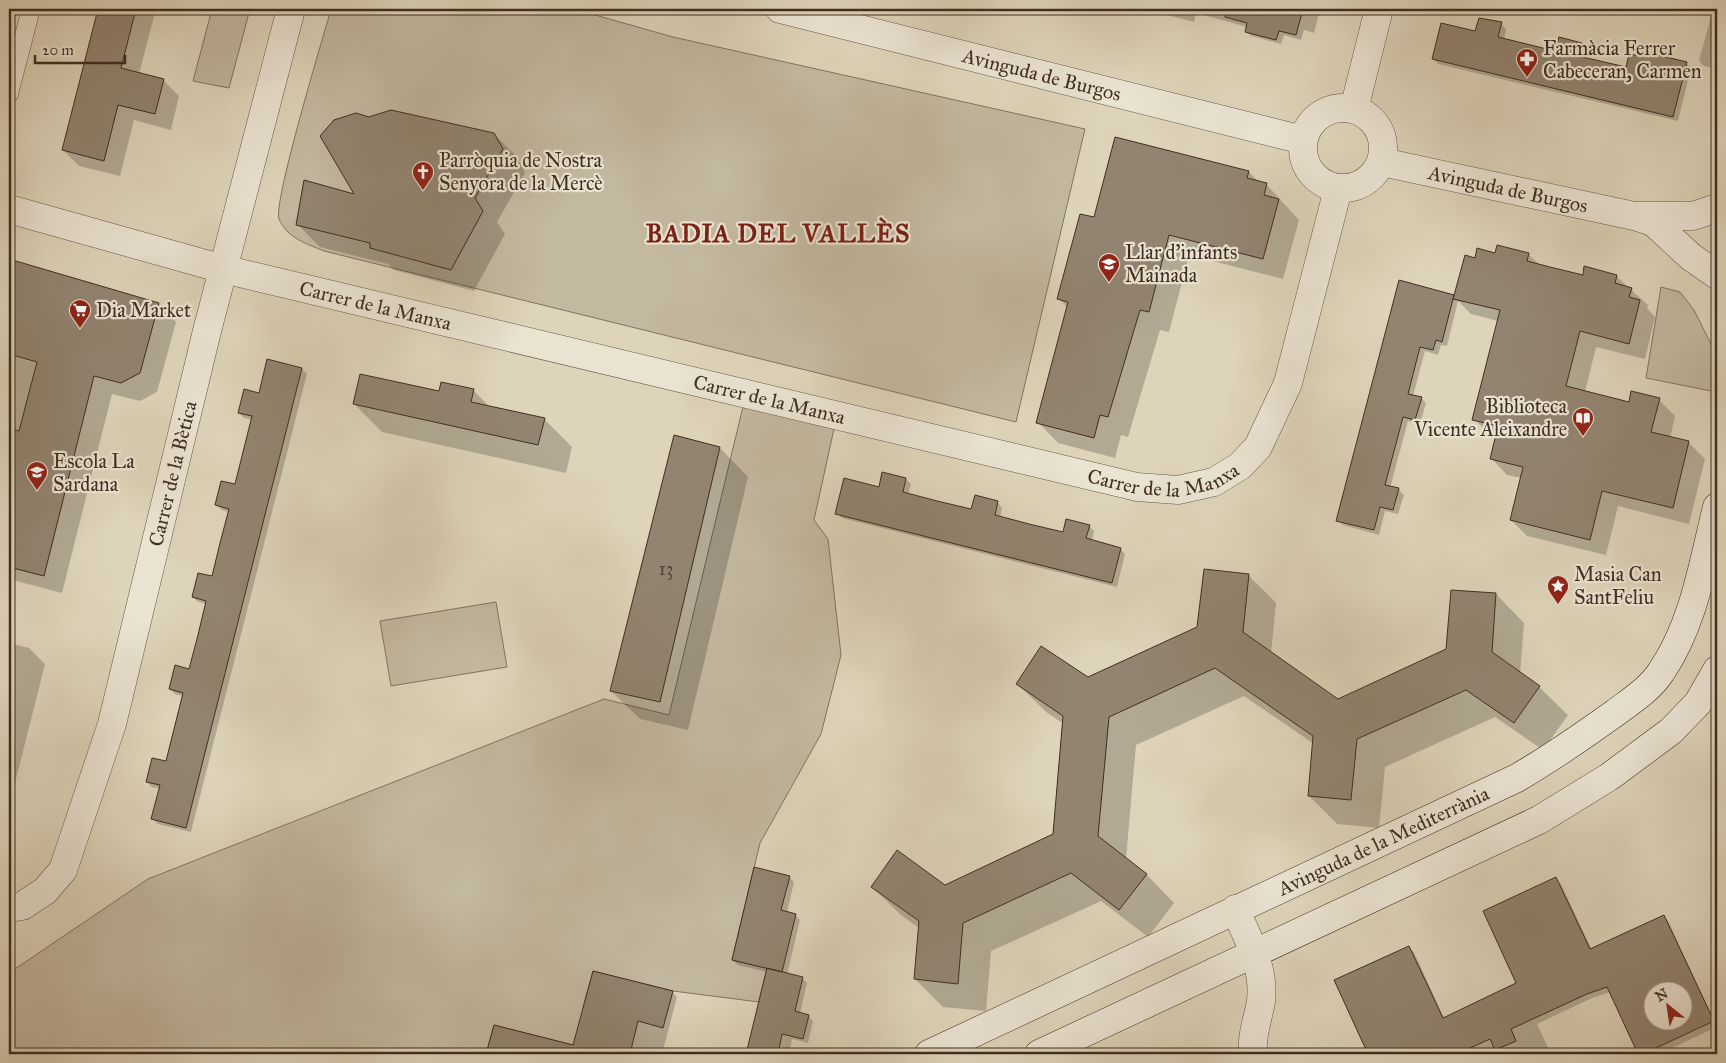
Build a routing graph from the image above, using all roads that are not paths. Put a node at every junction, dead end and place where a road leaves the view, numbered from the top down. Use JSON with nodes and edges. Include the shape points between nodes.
{"nodes":[{"id":1,"x":31,"y":9,"type":"edge"},
{"id":2,"x":291,"y":9,"type":"edge"},
{"id":3,"x":780,"y":9,"type":"edge"},
{"id":4,"x":1379,"y":9,"type":"edge"},
{"id":5,"x":9,"y":94,"type":"edge"},
{"id":6,"x":1354,"y":109,"type":"junction"},
{"id":7,"x":1303,"y":140,"type":"junction"},
{"id":8,"x":1382,"y":162,"type":"junction"},
{"id":9,"x":1338,"y":189,"type":"junction"},
{"id":10,"x":1717,"y":208,"type":"edge"},
{"id":11,"x":9,"y":209,"type":"edge"},
{"id":12,"x":1634,"y":216,"type":"junction"},
{"id":13,"x":223,"y":269,"type":"junction"},
{"id":14,"x":1717,"y":275,"type":"edge"},
{"id":15,"x":1717,"y":507,"type":"edge"},
{"id":16,"x":1717,"y":670,"type":"edge"},
{"id":17,"x":9,"y":908,"type":"edge"},
{"id":18,"x":1235,"y":909,"type":"junction"},
{"id":19,"x":1255,"y":953,"type":"junction"},
{"id":20,"x":929,"y":1054,"type":"edge"},
{"id":21,"x":1039,"y":1054,"type":"edge"},
{"id":22,"x":1253,"y":1054,"type":"edge"}],
"edges":[{"from":1,"to":5,"type":"lane"},
{"from":2,"to":13,"type":"street","name":"Carrer de la Bètica"},
{"from":3,"to":7,"type":"street","name":"Avinguda de Burgos"},
{"from":4,"to":6,"type":"street"},
{"from":6,"to":7,"type":"street","via":[[1328,111],[1313,123]]},
{"from":6,"to":8,"type":"street","via":[[1376,123],[1384,148]]},
{"from":7,"to":9,"type":"street","via":[[1303,153],[1314,177]]},
{"from":8,"to":9,"type":"street","via":[[1365,183]]},
{"from":8,"to":12,"type":"street","name":"Avinguda de Burgos"},
{"from":9,"to":13,"type":"street","name":"Carrer de la Manxa","via":[[1288,383],[1258,447],[1240,466],[1214,482],[1178,490],[1128,484]]},
{"from":10,"to":12,"type":"street","name":"Avinguda de Burgos","via":[[1692,216]]},
{"from":11,"to":13,"type":"street","name":"Carrer de la Manxa"},
{"from":12,"to":14,"type":"street","name":"Avinguda de Burgos","via":[[1653,222],[1691,257]]},
{"from":13,"to":17,"type":"street","name":"Carrer de la Bètica","via":[[112,724],[63,870],[45,891],[22,906]]},
{"from":15,"to":18,"type":"street","name":"Avinguda de la Mediterrània","via":[[1690,616],[1660,674],[1639,695],[1581,738],[1517,778]]},
{"from":16,"to":19,"type":"street","via":[[1698,703],[1671,731],[1572,801],[1539,820]]},
{"from":18,"to":19,"type":"street"},
{"from":18,"to":20,"type":"street","name":"Avinguda de la Mediterrània"},
{"from":19,"to":21,"type":"street"},
{"from":19,"to":22,"type":"street","via":[[1261,977],[1261,1001]]}]}
